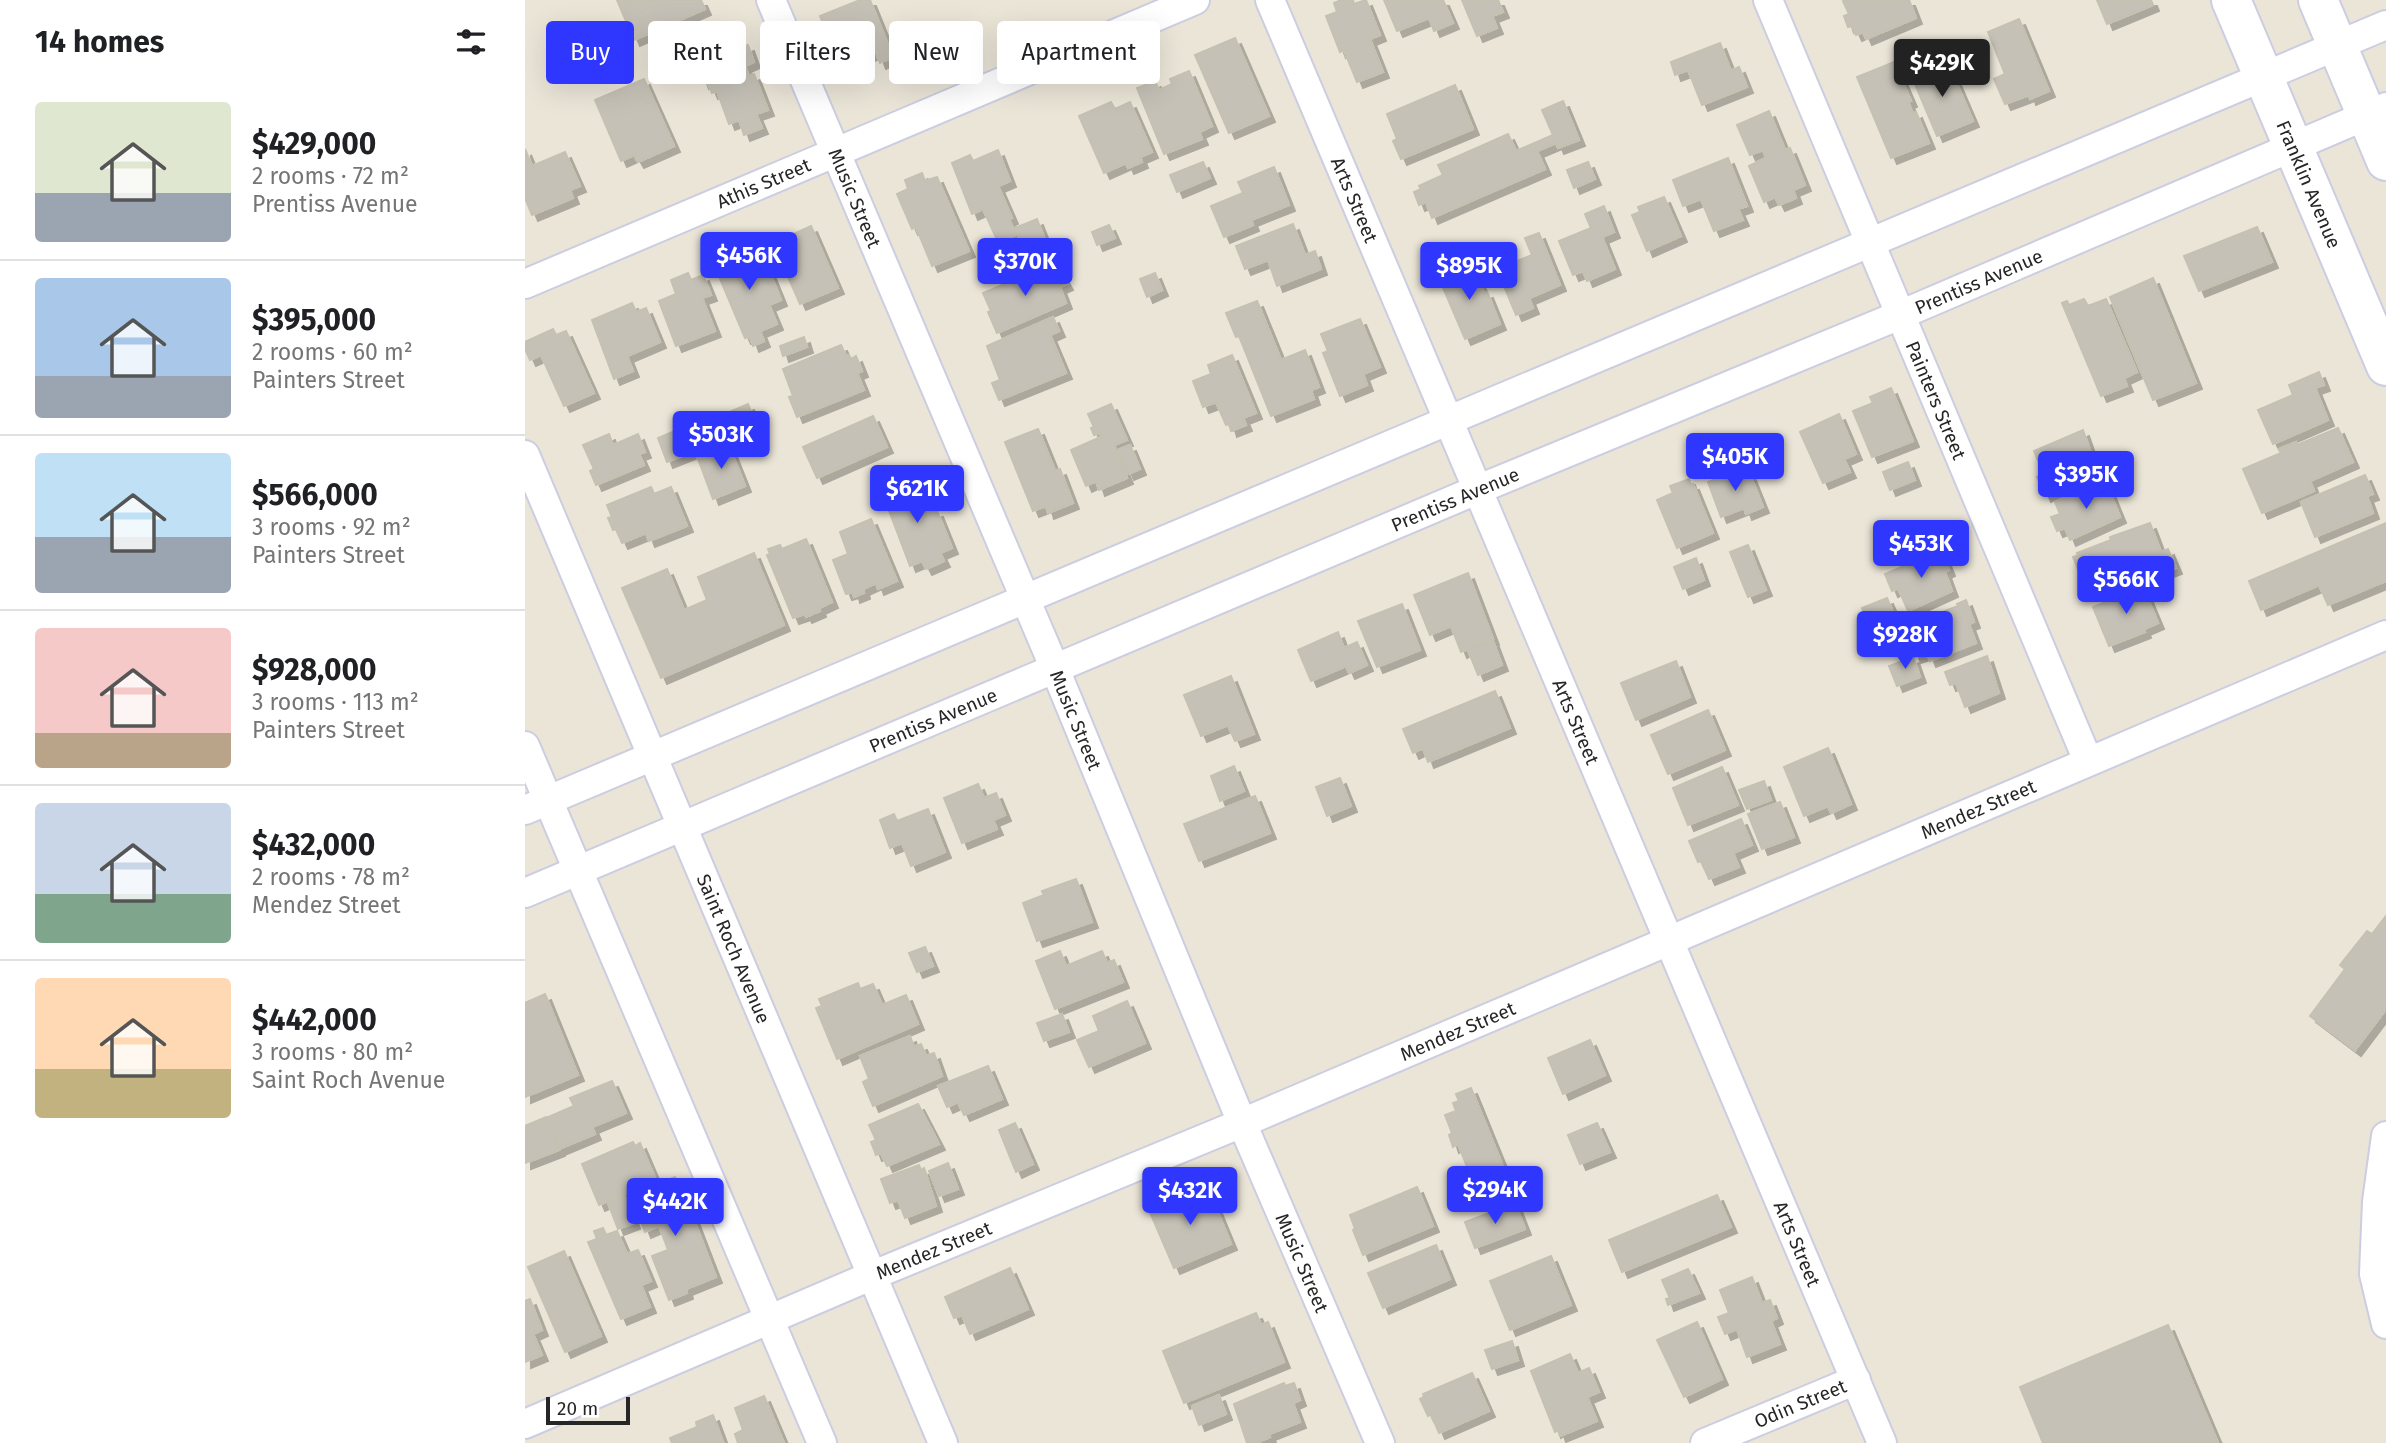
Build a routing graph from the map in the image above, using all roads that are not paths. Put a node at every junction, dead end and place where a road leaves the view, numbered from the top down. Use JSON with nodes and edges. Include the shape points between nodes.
{"nodes":[{"id":1,"x":771,"y":0,"type":"edge"},
{"id":2,"x":1195,"y":0,"type":"edge"},
{"id":3,"x":1270,"y":0,"type":"edge"},
{"id":4,"x":1768,"y":0,"type":"edge"},
{"id":5,"x":2231,"y":0,"type":"edge"},
{"id":6,"x":2318,"y":0,"type":"edge"},
{"id":7,"x":2386,"y":25,"type":"edge"},
{"id":8,"x":2337,"y":46,"type":"junction"},
{"id":9,"x":2263,"y":77,"type":"junction"},
{"id":10,"x":2376,"y":112,"type":"edge"},
{"id":11,"x":2293,"y":147,"type":"junction"},
{"id":12,"x":835,"y":153,"type":"junction"},
{"id":13,"x":2386,"y":161,"type":"edge"},
{"id":14,"x":1871,"y":244,"type":"junction"},
{"id":15,"x":525,"y":284,"type":"edge"},
{"id":16,"x":1900,"y":315,"type":"junction"},
{"id":17,"x":2386,"y":366,"type":"edge"},
{"id":18,"x":1449,"y":419,"type":"junction"},
{"id":19,"x":525,"y":455,"type":"edge"},
{"id":20,"x":1479,"y":489,"type":"junction"},
{"id":21,"x":1025,"y":598,"type":"junction"},
{"id":22,"x":2386,"y":635,"type":"edge"},
{"id":23,"x":1055,"y":669,"type":"junction"},
{"id":24,"x":525,"y":746,"type":"edge"},
{"id":25,"x":653,"y":756,"type":"junction"},
{"id":26,"x":2088,"y":761,"type":"junction"},
{"id":27,"x":536,"y":805,"type":"edge"},
{"id":28,"x":683,"y":827,"type":"junction"},
{"id":29,"x":579,"y":872,"type":"junction"},
{"id":30,"x":525,"y":893,"type":"edge"},
{"id":31,"x":1671,"y":940,"type":"junction"},
{"id":32,"x":1242,"y":1123,"type":"junction"},
{"id":33,"x":2386,"y":1136,"type":"edge"},
{"id":34,"x":871,"y":1276,"type":"junction"},
{"id":35,"x":770,"y":1319,"type":"junction"},
{"id":36,"x":2386,"y":1324,"type":"edge"},
{"id":37,"x":1856,"y":1380,"type":"junction"},
{"id":38,"x":525,"y":1424,"type":"edge"},
{"id":39,"x":822,"y":1443,"type":"edge"},
{"id":40,"x":943,"y":1443,"type":"edge"},
{"id":41,"x":1380,"y":1443,"type":"edge"},
{"id":42,"x":1705,"y":1443,"type":"edge"},
{"id":43,"x":1882,"y":1443,"type":"edge"}],
"edges":[{"from":1,"to":12,"type":"street","name":"Music Street"},
{"from":2,"to":12,"type":"street","name":"Athis Street"},
{"from":3,"to":18,"type":"street","name":"Arts Street"},
{"from":4,"to":14,"type":"street","name":"Painters Street"},
{"from":5,"to":9,"type":"street","name":"Franklin Avenue"},
{"from":6,"to":8,"type":"street"},
{"from":7,"to":8,"type":"street"},
{"from":8,"to":9,"type":"street"},
{"from":8,"to":10,"type":"street"},
{"from":9,"to":11,"type":"street","name":"Franklin Avenue"},
{"from":9,"to":14,"type":"street"},
{"from":10,"to":11,"type":"street","name":"Prentiss Avenue"},
{"from":10,"to":13,"type":"street"},
{"from":11,"to":16,"type":"street","name":"Prentiss Avenue"},
{"from":11,"to":17,"type":"street","name":"Franklin Avenue"},
{"from":12,"to":15,"type":"street","name":"Athis Street"},
{"from":12,"to":21,"type":"street","name":"Music Street"},
{"from":14,"to":16,"type":"street","name":"Painters Street"},
{"from":14,"to":18,"type":"street"},
{"from":16,"to":20,"type":"street","name":"Prentiss Avenue"},
{"from":16,"to":26,"type":"street","name":"Painters Street"},
{"from":18,"to":20,"type":"street","name":"Arts Street"},
{"from":18,"to":21,"type":"street"},
{"from":19,"to":25,"type":"street","name":"Saint Roch Avenue"},
{"from":20,"to":23,"type":"street","name":"Prentiss Avenue"},
{"from":20,"to":31,"type":"street","name":"Arts Street"},
{"from":21,"to":23,"type":"street","name":"Music Street"},
{"from":21,"to":25,"type":"street"},
{"from":22,"to":26,"type":"street","name":"Mendez Street"},
{"from":23,"to":28,"type":"street","name":"Prentiss Avenue"},
{"from":23,"to":32,"type":"street","name":"Music Street"},
{"from":24,"to":27,"type":"street"},
{"from":25,"to":27,"type":"street"},
{"from":25,"to":28,"type":"street","name":"Saint Roch Avenue"},
{"from":26,"to":31,"type":"street","name":"Mendez Street"},
{"from":27,"to":29,"type":"street"},
{"from":28,"to":29,"type":"street","name":"Prentiss Avenue"},
{"from":28,"to":34,"type":"street","name":"Saint Roch Avenue"},
{"from":29,"to":30,"type":"street","name":"Prentiss Avenue"},
{"from":29,"to":35,"type":"street"},
{"from":31,"to":32,"type":"street","name":"Mendez Street"},
{"from":31,"to":37,"type":"street","name":"Arts Street"},
{"from":32,"to":34,"type":"street","name":"Mendez Street"},
{"from":32,"to":41,"type":"street","name":"Music Street"},
{"from":33,"to":36,"type":"street","via":[[2374,1274]]},
{"from":34,"to":35,"type":"street","name":"Mendez Street"},
{"from":34,"to":40,"type":"street","name":"Saint Roch Avenue"},
{"from":35,"to":38,"type":"street","name":"Mendez Street"},
{"from":35,"to":39,"type":"street"},
{"from":37,"to":42,"type":"street","name":"Odin Street"},
{"from":37,"to":43,"type":"street","name":"Arts Street"}]}
